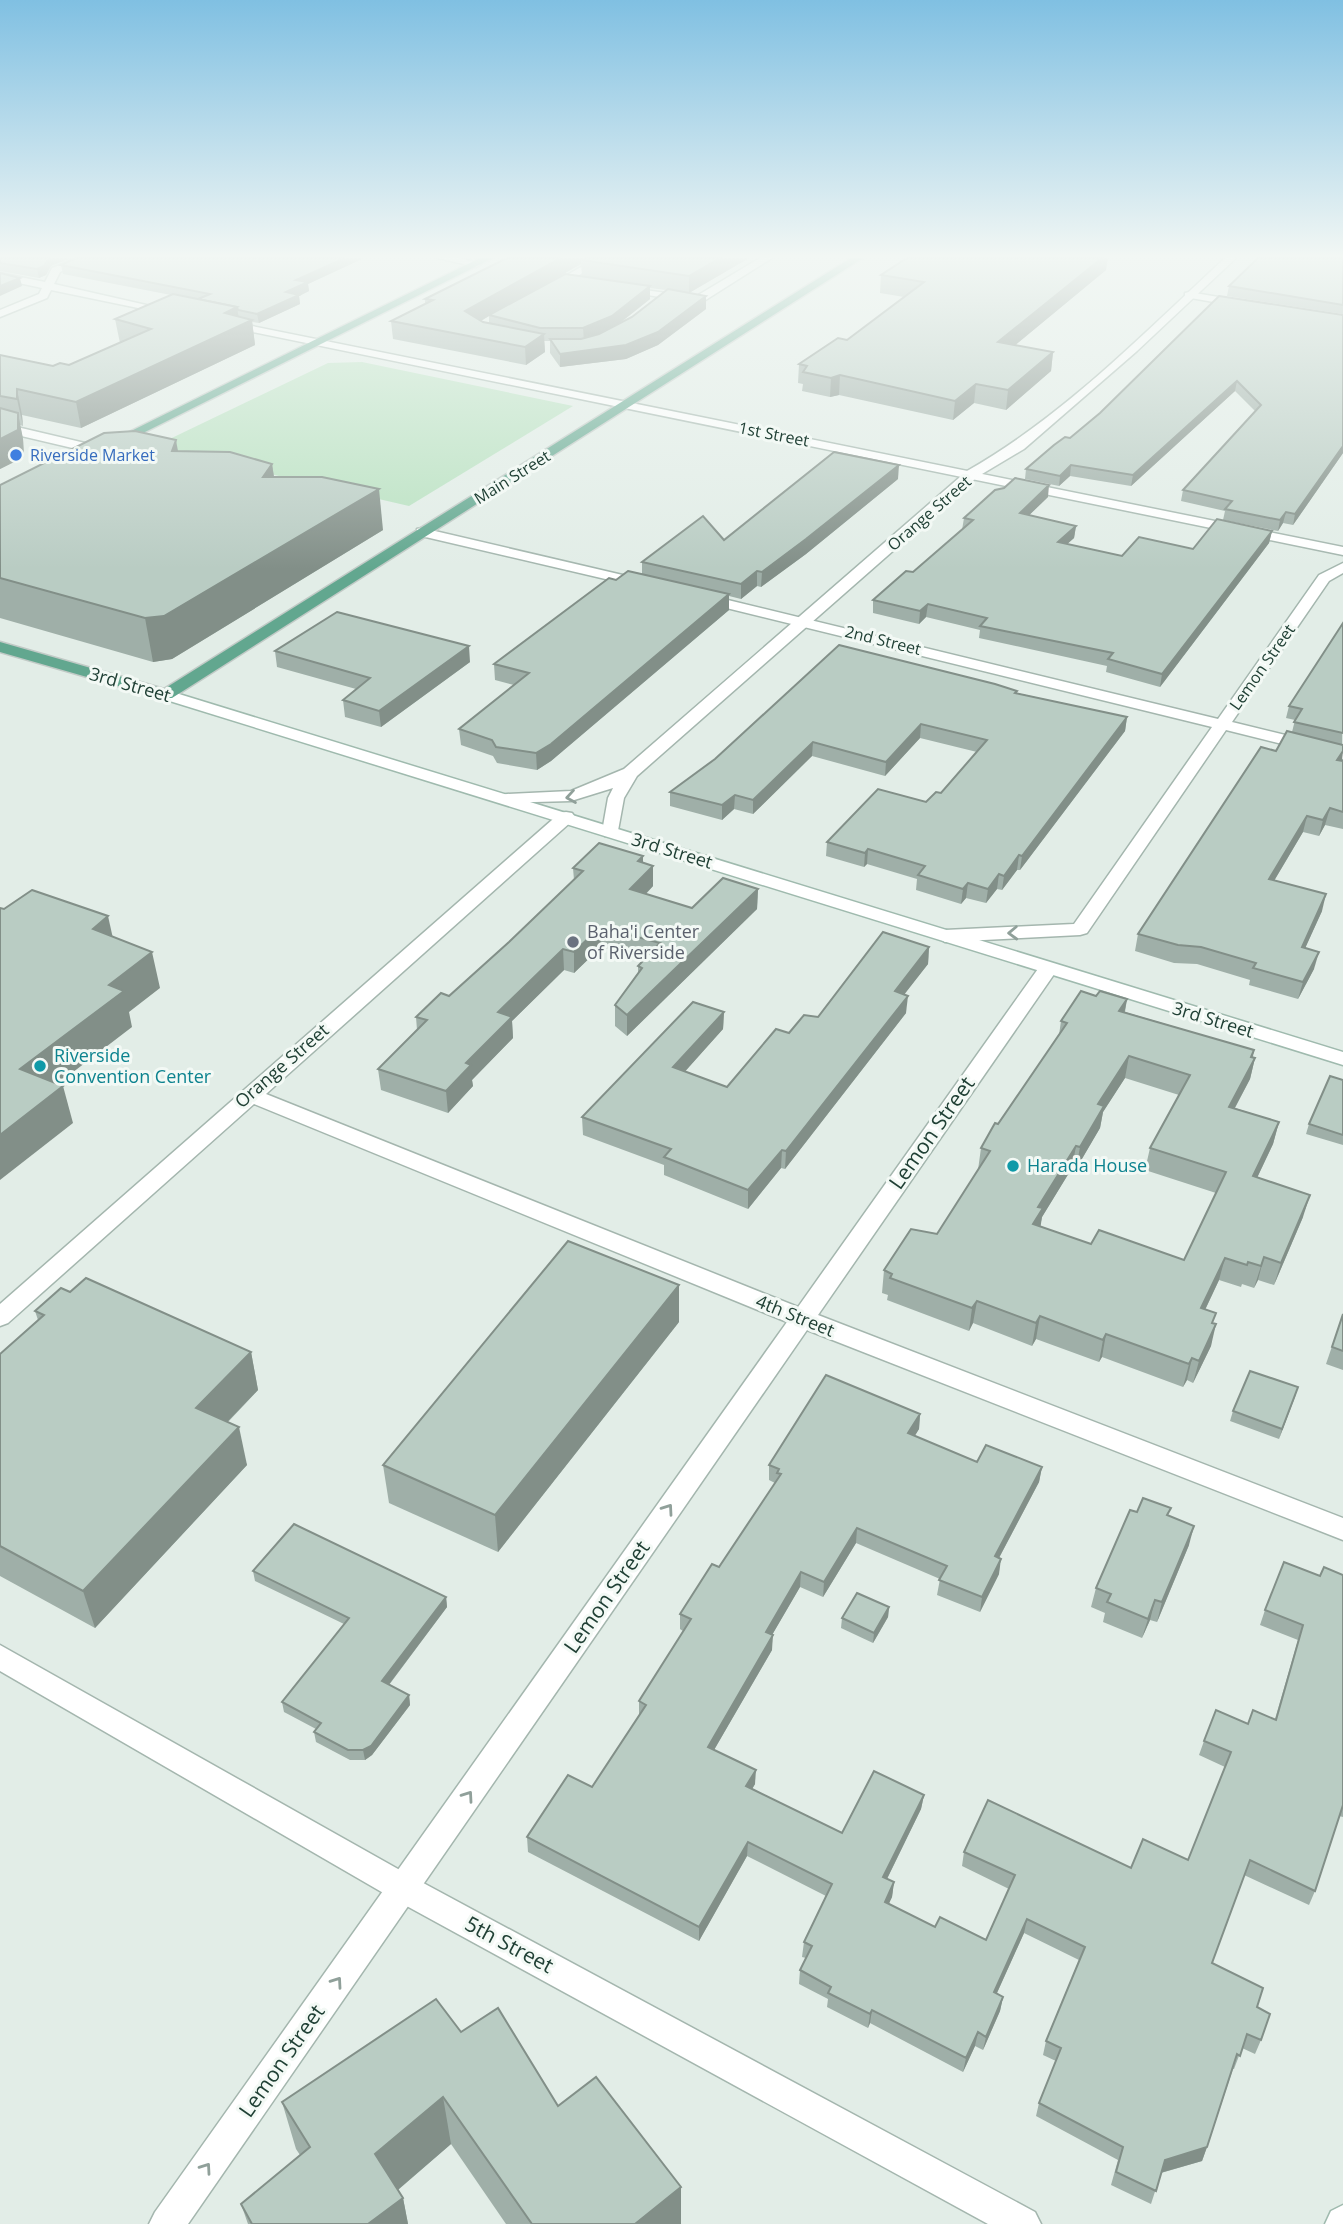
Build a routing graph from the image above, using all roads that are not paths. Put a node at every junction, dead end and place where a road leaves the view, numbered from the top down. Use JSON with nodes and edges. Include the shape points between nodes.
{"nodes":[{"id":1,"x":278,"y":362,"type":"edge"},
{"id":2,"x":409,"y":362,"type":"edge"},
{"id":3,"x":697,"y":362,"type":"edge"},
{"id":4,"x":1118,"y":362,"type":"edge"},
{"id":5,"x":628,"y":406,"type":"junction"},
{"id":6,"x":0,"y":427,"type":"edge"},
{"id":7,"x":98,"y":450,"type":"junction"},
{"id":8,"x":74,"y":462,"type":"edge"},
{"id":9,"x":972,"y":474,"type":"junction"},
{"id":10,"x":422,"y":532,"type":"junction"},
{"id":11,"x":1288,"y":540,"type":"junction"},
{"id":12,"x":1343,"y":551,"type":"edge"},
{"id":13,"x":1343,"y":567,"type":"edge"},
{"id":14,"x":1324,"y":578,"type":"junction"},
{"id":15,"x":661,"y":588,"type":"edge"},
{"id":16,"x":687,"y":594,"type":"edge"},
{"id":17,"x":806,"y":621,"type":"junction"},
{"id":18,"x":0,"y":647,"type":"edge"},
{"id":19,"x":166,"y":695,"type":"junction"},
{"id":20,"x":1222,"y":724,"type":"junction"},
{"id":21,"x":1343,"y":754,"type":"edge"},
{"id":22,"x":630,"y":773,"type":"junction"},
{"id":23,"x":507,"y":799,"type":"junction"},
{"id":24,"x":566,"y":817,"type":"junction"},
{"id":25,"x":611,"y":832,"type":"junction"},
{"id":26,"x":945,"y":936,"type":"junction"},
{"id":27,"x":1047,"y":970,"type":"junction"},
{"id":28,"x":1343,"y":1059,"type":"edge"},
{"id":29,"x":250,"y":1095,"type":"junction"},
{"id":30,"x":0,"y":1317,"type":"edge"},
{"id":31,"x":802,"y":1319,"type":"junction"},
{"id":32,"x":1343,"y":1529,"type":"edge"},
{"id":33,"x":0,"y":1657,"type":"edge"},
{"id":34,"x":403,"y":1888,"type":"junction"},
{"id":35,"x":167,"y":2224,"type":"edge"},
{"id":36,"x":1023,"y":2224,"type":"edge"}],
"edges":[{"from":1,"to":7,"type":"main road"},
{"from":2,"to":5,"type":"street","name":"1st Street"},
{"from":3,"to":5,"type":"main road","name":"Main Street"},
{"from":4,"to":9,"type":"street","name":"Orange Street","via":[[1020,446]]},
{"from":5,"to":9,"type":"street","name":"1st Street"},
{"from":5,"to":10,"type":"main road","name":"Main Street"},
{"from":6,"to":7,"type":"street"},
{"from":7,"to":8,"type":"main road"},
{"from":9,"to":11,"type":"street","name":"1st Street"},
{"from":9,"to":17,"type":"street","name":"Orange Street"},
{"from":10,"to":15,"type":"street"},
{"from":10,"to":19,"type":"main road","name":"Main Street"},
{"from":11,"to":12,"type":"street","name":"1st Street"},
{"from":11,"to":14,"type":"street","via":[[1311,550],[1322,562]]},
{"from":13,"to":14,"type":"street"},
{"from":14,"to":20,"type":"street","name":"Lemon Street"},
{"from":16,"to":17,"type":"street","name":"2nd Street"},
{"from":17,"to":20,"type":"street","name":"2nd Street"},
{"from":17,"to":22,"type":"street","name":"Orange Street"},
{"from":18,"to":19,"type":"main road","name":"3rd Street"},
{"from":19,"to":23,"type":"street","name":"3rd Street"},
{"from":20,"to":21,"type":"street","name":"2nd Street"},
{"from":20,"to":26,"type":"street","name":"Lemon Street","one_way":true,"via":[[1080,929]]},
{"from":22,"to":23,"type":"street","name":"Orange Street","one_way":true,"via":[[594,793]]},
{"from":22,"to":25,"type":"street","name":"Orange Street","via":[[616,798]]},
{"from":23,"to":24,"type":"street","name":"3rd Street"},
{"from":24,"to":25,"type":"street","name":"3rd Street"},
{"from":24,"to":29,"type":"street","name":"Orange Street"},
{"from":25,"to":26,"type":"street","name":"3rd Street"},
{"from":26,"to":27,"type":"street","name":"3rd Street"},
{"from":27,"to":28,"type":"street","name":"3rd Street"},
{"from":27,"to":31,"type":"street","name":"Lemon Street"},
{"from":29,"to":30,"type":"street","name":"Orange Street"},
{"from":29,"to":31,"type":"street","name":"4th Street"},
{"from":31,"to":32,"type":"street","name":"4th Street"},
{"from":34,"to":31,"type":"street","name":"Lemon Street","one_way":true},
{"from":33,"to":34,"type":"street","name":"5th Street"},
{"from":35,"to":34,"type":"street","name":"Lemon Street","one_way":true},
{"from":34,"to":36,"type":"street","name":"5th Street"}]}
